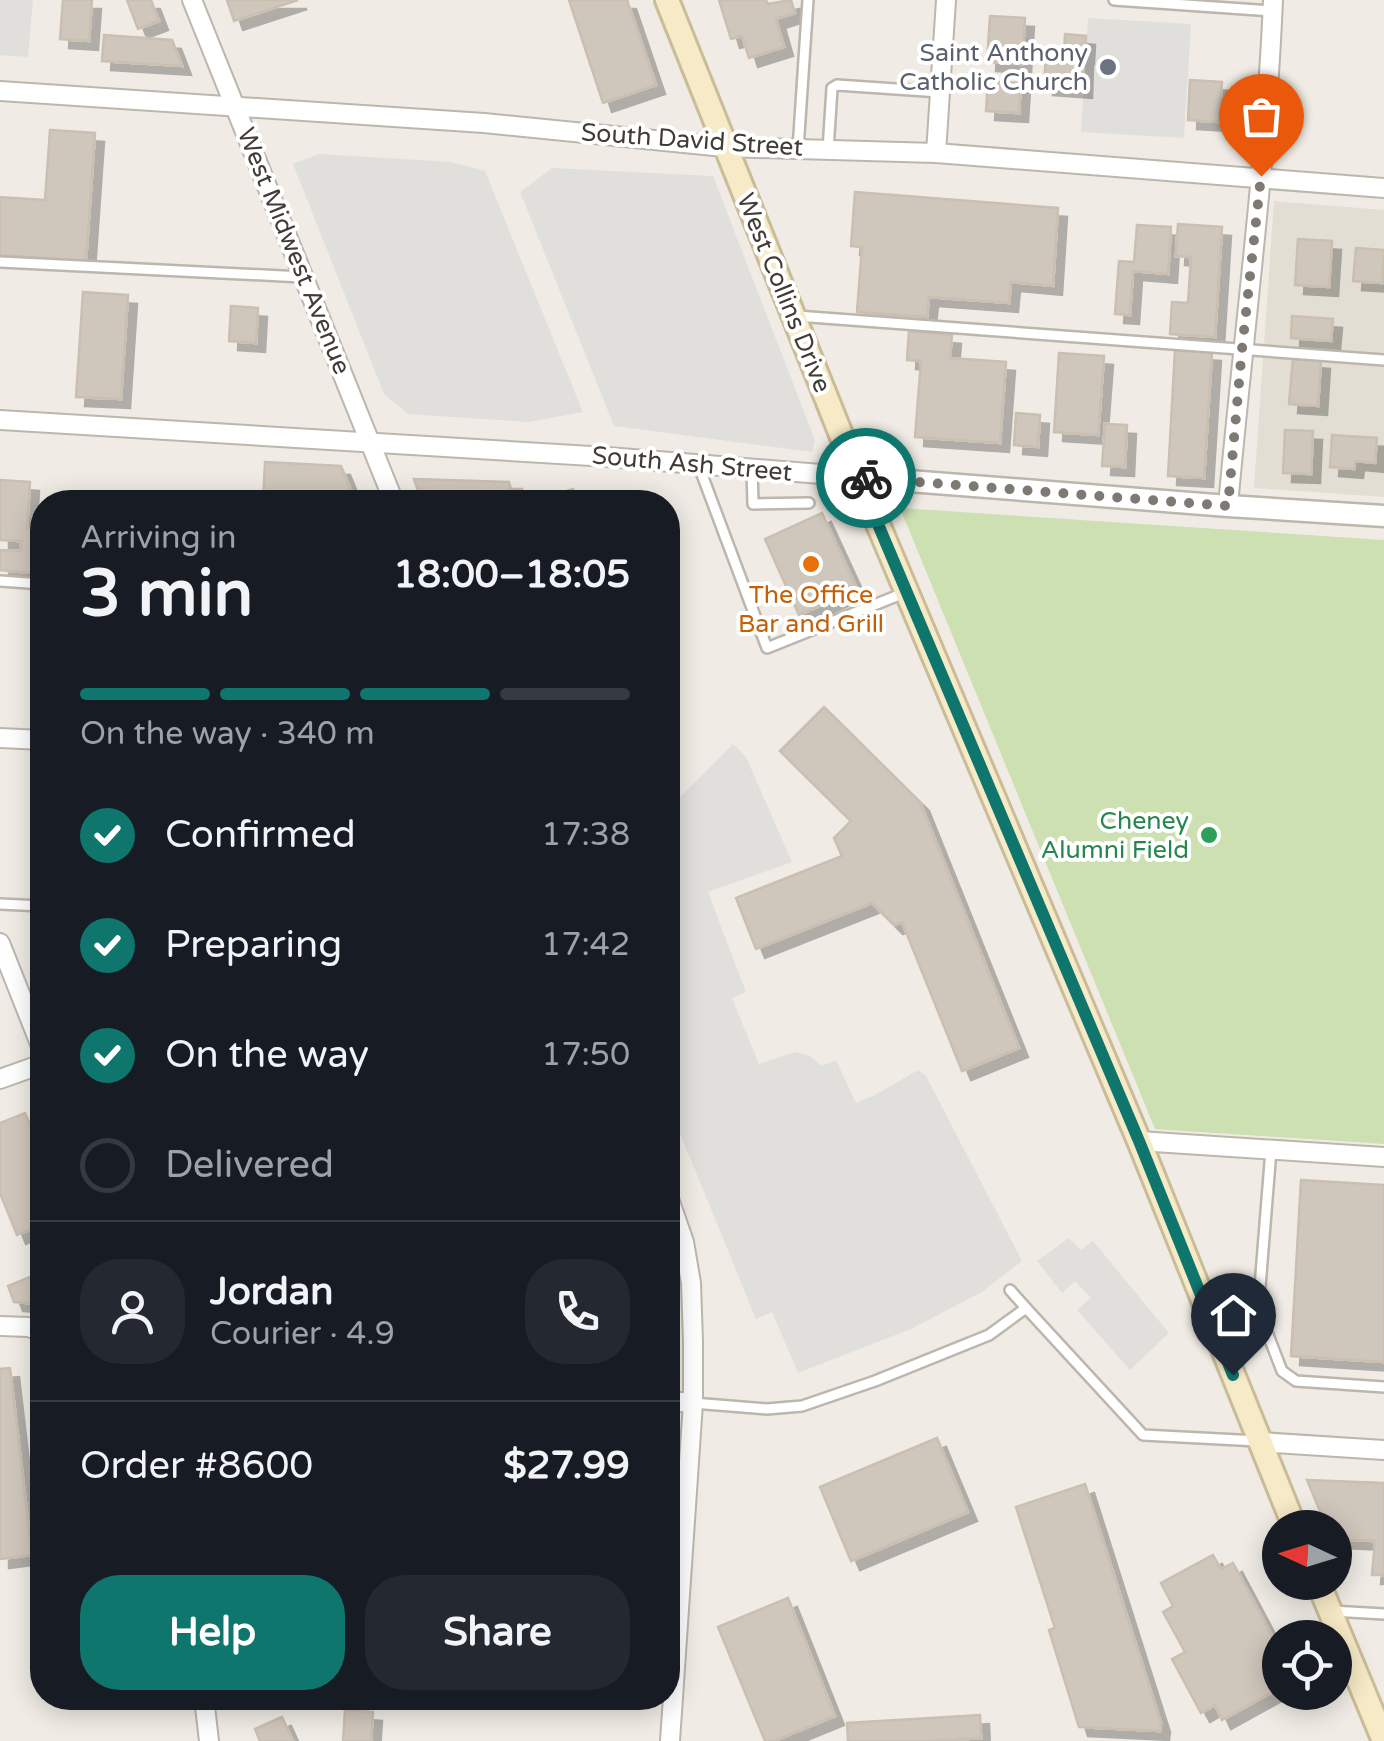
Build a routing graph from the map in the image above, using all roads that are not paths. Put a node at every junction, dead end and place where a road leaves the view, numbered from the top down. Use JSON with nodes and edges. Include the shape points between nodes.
{"nodes":[{"id":1,"x":192,"y":0,"type":"edge"},
{"id":2,"x":667,"y":0,"type":"edge"},
{"id":3,"x":808,"y":0,"type":"edge"},
{"id":4,"x":946,"y":0,"type":"edge"},
{"id":5,"x":1114,"y":0,"type":"edge"},
{"id":6,"x":1273,"y":5,"type":"edge"},
{"id":7,"x":0,"y":91,"type":"edge"},
{"id":8,"x":940,"y":92,"type":"junction"},
{"id":9,"x":236,"y":105,"type":"junction"},
{"id":10,"x":724,"y":147,"type":"junction"},
{"id":11,"x":798,"y":149,"type":"junction"},
{"id":12,"x":828,"y":150,"type":"junction"},
{"id":13,"x":936,"y":153,"type":"junction"},
{"id":14,"x":1261,"y":176,"type":"junction"},
{"id":15,"x":1384,"y":188,"type":"edge"},
{"id":16,"x":0,"y":262,"type":"edge"},
{"id":17,"x":304,"y":278,"type":"junction"},
{"id":18,"x":794,"y":316,"type":"junction"},
{"id":19,"x":1242,"y":349,"type":"junction"},
{"id":20,"x":1384,"y":360,"type":"edge"},
{"id":21,"x":0,"y":420,"type":"edge"},
{"id":22,"x":369,"y":442,"type":"junction"},
{"id":23,"x":698,"y":464,"type":"junction"},
{"id":24,"x":752,"y":468,"type":"junction"},
{"id":25,"x":858,"y":477,"type":"junction"},
{"id":26,"x":389,"y":490,"type":"edge"},
{"id":27,"x":809,"y":503,"type":"dead end"},
{"id":28,"x":1228,"y":506,"type":"junction"},
{"id":29,"x":1384,"y":516,"type":"edge"},
{"id":30,"x":0,"y":581,"type":"edge"},
{"id":31,"x":30,"y":583,"type":"edge"},
{"id":32,"x":907,"y":592,"type":"junction"},
{"id":33,"x":0,"y":738,"type":"edge"},
{"id":34,"x":30,"y":739,"type":"edge"},
{"id":35,"x":0,"y":904,"type":"edge"},
{"id":36,"x":30,"y":905,"type":"edge"},
{"id":37,"x":0,"y":942,"type":"edge"},
{"id":38,"x":30,"y":1018,"type":"edge"},
{"id":39,"x":30,"y":1068,"type":"edge"},
{"id":40,"x":0,"y":1079,"type":"edge"},
{"id":41,"x":1139,"y":1141,"type":"junction"},
{"id":42,"x":1271,"y":1150,"type":"junction"},
{"id":43,"x":1384,"y":1157,"type":"edge"},
{"id":44,"x":680,"y":1230,"type":"edge"},
{"id":45,"x":1010,"y":1290,"type":"dead end"},
{"id":46,"x":1026,"y":1308,"type":"junction"},
{"id":47,"x":0,"y":1326,"type":"edge"},
{"id":48,"x":30,"y":1328,"type":"edge"},
{"id":49,"x":1384,"y":1387,"type":"edge"},
{"id":50,"x":680,"y":1402,"type":"edge"},
{"id":51,"x":693,"y":1403,"type":"junction"},
{"id":52,"x":1260,"y":1442,"type":"junction"},
{"id":53,"x":1384,"y":1450,"type":"edge"},
{"id":54,"x":1288,"y":1510,"type":"edge"},
{"id":55,"x":680,"y":1594,"type":"edge"},
{"id":56,"x":1325,"y":1600,"type":"edge"},
{"id":57,"x":1329,"y":1611,"type":"junction"},
{"id":58,"x":1384,"y":1614,"type":"edge"},
{"id":59,"x":205,"y":1710,"type":"edge"},
{"id":60,"x":672,"y":1710,"type":"edge"},
{"id":61,"x":208,"y":1741,"type":"edge"},
{"id":62,"x":670,"y":1741,"type":"edge"},
{"id":63,"x":1384,"y":1741,"type":"edge"}],
"edges":[{"from":1,"to":9,"type":"street","name":"West Midwest Avenue"},
{"from":2,"to":10,"type":"main road","name":"West Collins Drive"},
{"from":3,"to":11,"type":"lane"},
{"from":4,"to":8,"type":"street"},
{"from":5,"to":6,"type":"lane"},
{"from":6,"to":14,"type":"street"},
{"from":7,"to":9,"type":"street","name":"South David Street"},
{"from":8,"to":12,"type":"lane","via":[[836,85]]},
{"from":8,"to":13,"type":"street"},
{"from":9,"to":10,"type":"street","name":"South David Street"},
{"from":9,"to":17,"type":"street","name":"West Midwest Avenue"},
{"from":10,"to":11,"type":"street","name":"South David Street"},
{"from":10,"to":18,"type":"main road","name":"West Collins Drive"},
{"from":11,"to":12,"type":"street","name":"South David Street"},
{"from":12,"to":13,"type":"street","name":"South David Street"},
{"from":13,"to":14,"type":"street","name":"South David Street"},
{"from":14,"to":15,"type":"street","name":"South David Street"},
{"from":14,"to":19,"type":"street"},
{"from":16,"to":17,"type":"lane"},
{"from":17,"to":22,"type":"street","name":"West Midwest Avenue"},
{"from":18,"to":19,"type":"lane"},
{"from":18,"to":25,"type":"main road","name":"West Collins Drive"},
{"from":19,"to":20,"type":"lane"},
{"from":19,"to":28,"type":"street"},
{"from":21,"to":22,"type":"street","name":"South Ash Street"},
{"from":22,"to":23,"type":"street","name":"South Ash Street"},
{"from":22,"to":26,"type":"street","name":"West Midwest Avenue"},
{"from":23,"to":24,"type":"street","name":"South Ash Street"},
{"from":23,"to":32,"type":"lane","via":[[767,648]]},
{"from":24,"to":25,"type":"street","name":"South Ash Street"},
{"from":24,"to":27,"type":"lane","via":[[753,504]]},
{"from":25,"to":28,"type":"street","name":"South Ash Street"},
{"from":25,"to":32,"type":"main road","name":"West Collins Drive"},
{"from":28,"to":29,"type":"street","name":"South Ash Street"},
{"from":30,"to":31,"type":"lane"},
{"from":32,"to":41,"type":"main road","name":"West Collins Drive"},
{"from":33,"to":34,"type":"street"},
{"from":35,"to":36,"type":"lane"},
{"from":37,"to":38,"type":"street"},
{"from":39,"to":40,"type":"street"},
{"from":41,"to":42,"type":"street"},
{"from":41,"to":52,"type":"main road","name":"West Collins Drive"},
{"from":42,"to":43,"type":"street"},
{"from":42,"to":49,"type":"lane","via":[[1259,1299],[1282,1371],[1296,1381]]},
{"from":44,"to":51,"type":"street","via":[[692,1283]]},
{"from":45,"to":46,"type":"lane"},
{"from":46,"to":51,"type":"lane","via":[[989,1335],[802,1406]]},
{"from":46,"to":52,"type":"lane","via":[[1143,1435]]},
{"from":47,"to":48,"type":"street"},
{"from":50,"to":51,"type":"street"},
{"from":51,"to":55,"type":"street"},
{"from":52,"to":53,"type":"street"},
{"from":52,"to":54,"type":"main road","name":"West Collins Drive"},
{"from":56,"to":57,"type":"main road"},
{"from":57,"to":58,"type":"lane"},
{"from":57,"to":63,"type":"main road"},
{"from":59,"to":61,"type":"street"},
{"from":60,"to":62,"type":"street"}]}
